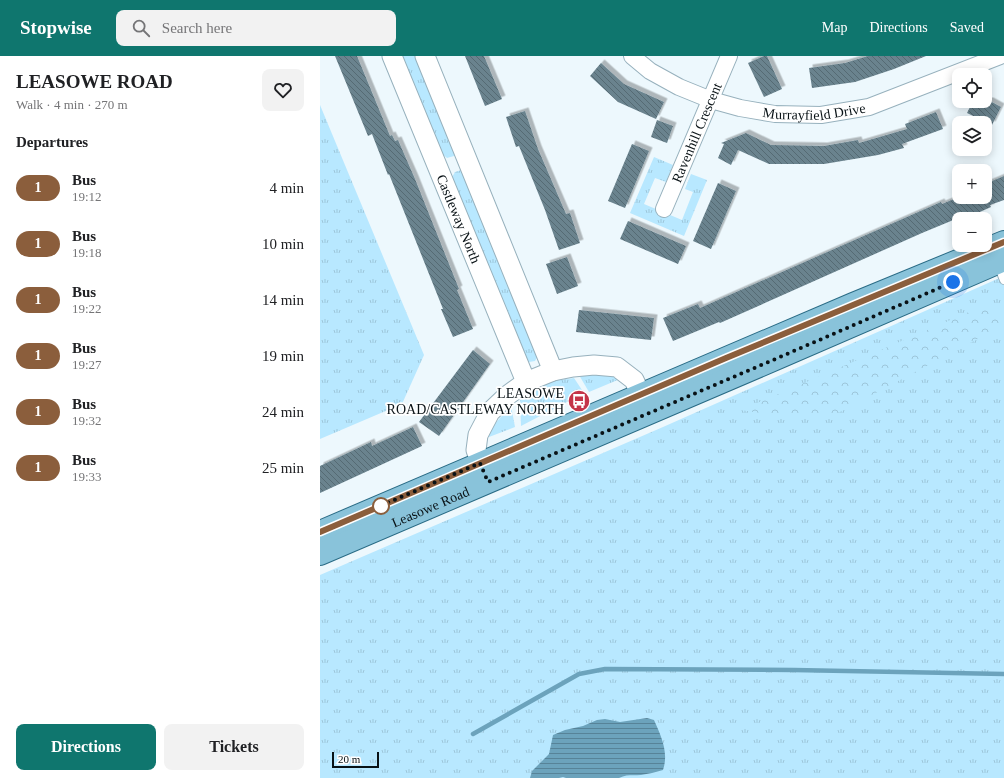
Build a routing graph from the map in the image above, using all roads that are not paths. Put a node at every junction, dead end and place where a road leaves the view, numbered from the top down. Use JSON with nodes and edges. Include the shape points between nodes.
{"nodes":[{"id":1,"x":392,"y":56,"type":"edge"},
{"id":2,"x":425,"y":56,"type":"edge"},
{"id":3,"x":632,"y":56,"type":"edge"},
{"id":4,"x":729,"y":56,"type":"edge"},
{"id":5,"x":1000,"y":56,"type":"edge"},
{"id":6,"x":711,"y":100,"type":"junction"},
{"id":7,"x":466,"y":158,"type":"junction"},
{"id":8,"x":438,"y":169,"type":"junction"},
{"id":9,"x":664,"y":209,"type":"dead end"},
{"id":10,"x":1000,"y":258,"type":"edge"},
{"id":11,"x":553,"y":371,"type":"junction"},
{"id":12,"x":526,"y":382,"type":"junction"},
{"id":13,"x":645,"y":404,"type":"junction"},
{"id":14,"x":484,"y":472,"type":"junction"},
{"id":15,"x":320,"y":532,"type":"edge"},
{"id":16,"x":320,"y":554,"type":"edge"}],
"edges":[{"from":1,"to":8,"type":"street","name":"Castleway North"},
{"from":2,"to":7,"type":"street"},
{"from":3,"to":6,"type":"street","name":"Murrayfield Drive","via":[[650,71]]},
{"from":4,"to":6,"type":"street","name":"Ravenhill Crescent"},
{"from":5,"to":6,"type":"street","name":"Murrayfield Drive","via":[[869,107],[821,115],[776,114]]},
{"from":6,"to":9,"type":"street","name":"Ravenhill Crescent"},
{"from":7,"to":8,"type":"street"},
{"from":7,"to":11,"type":"street"},
{"from":8,"to":12,"type":"street","name":"Castleway North"},
{"from":10,"to":13,"type":"main road","name":"Leasowe Road"},
{"from":11,"to":12,"type":"street"},
{"from":11,"to":13,"type":"street","via":[[594,365],[617,368],[634,380]]},
{"from":12,"to":14,"type":"street","via":[[490,412],[478,435],[476,450]]},
{"from":13,"to":14,"type":"main road","name":"Leasowe Road"},
{"from":14,"to":15,"type":"main road","name":"Leasowe Road"},
{"from":14,"to":16,"type":"main road","name":"Leasowe Road"}]}
